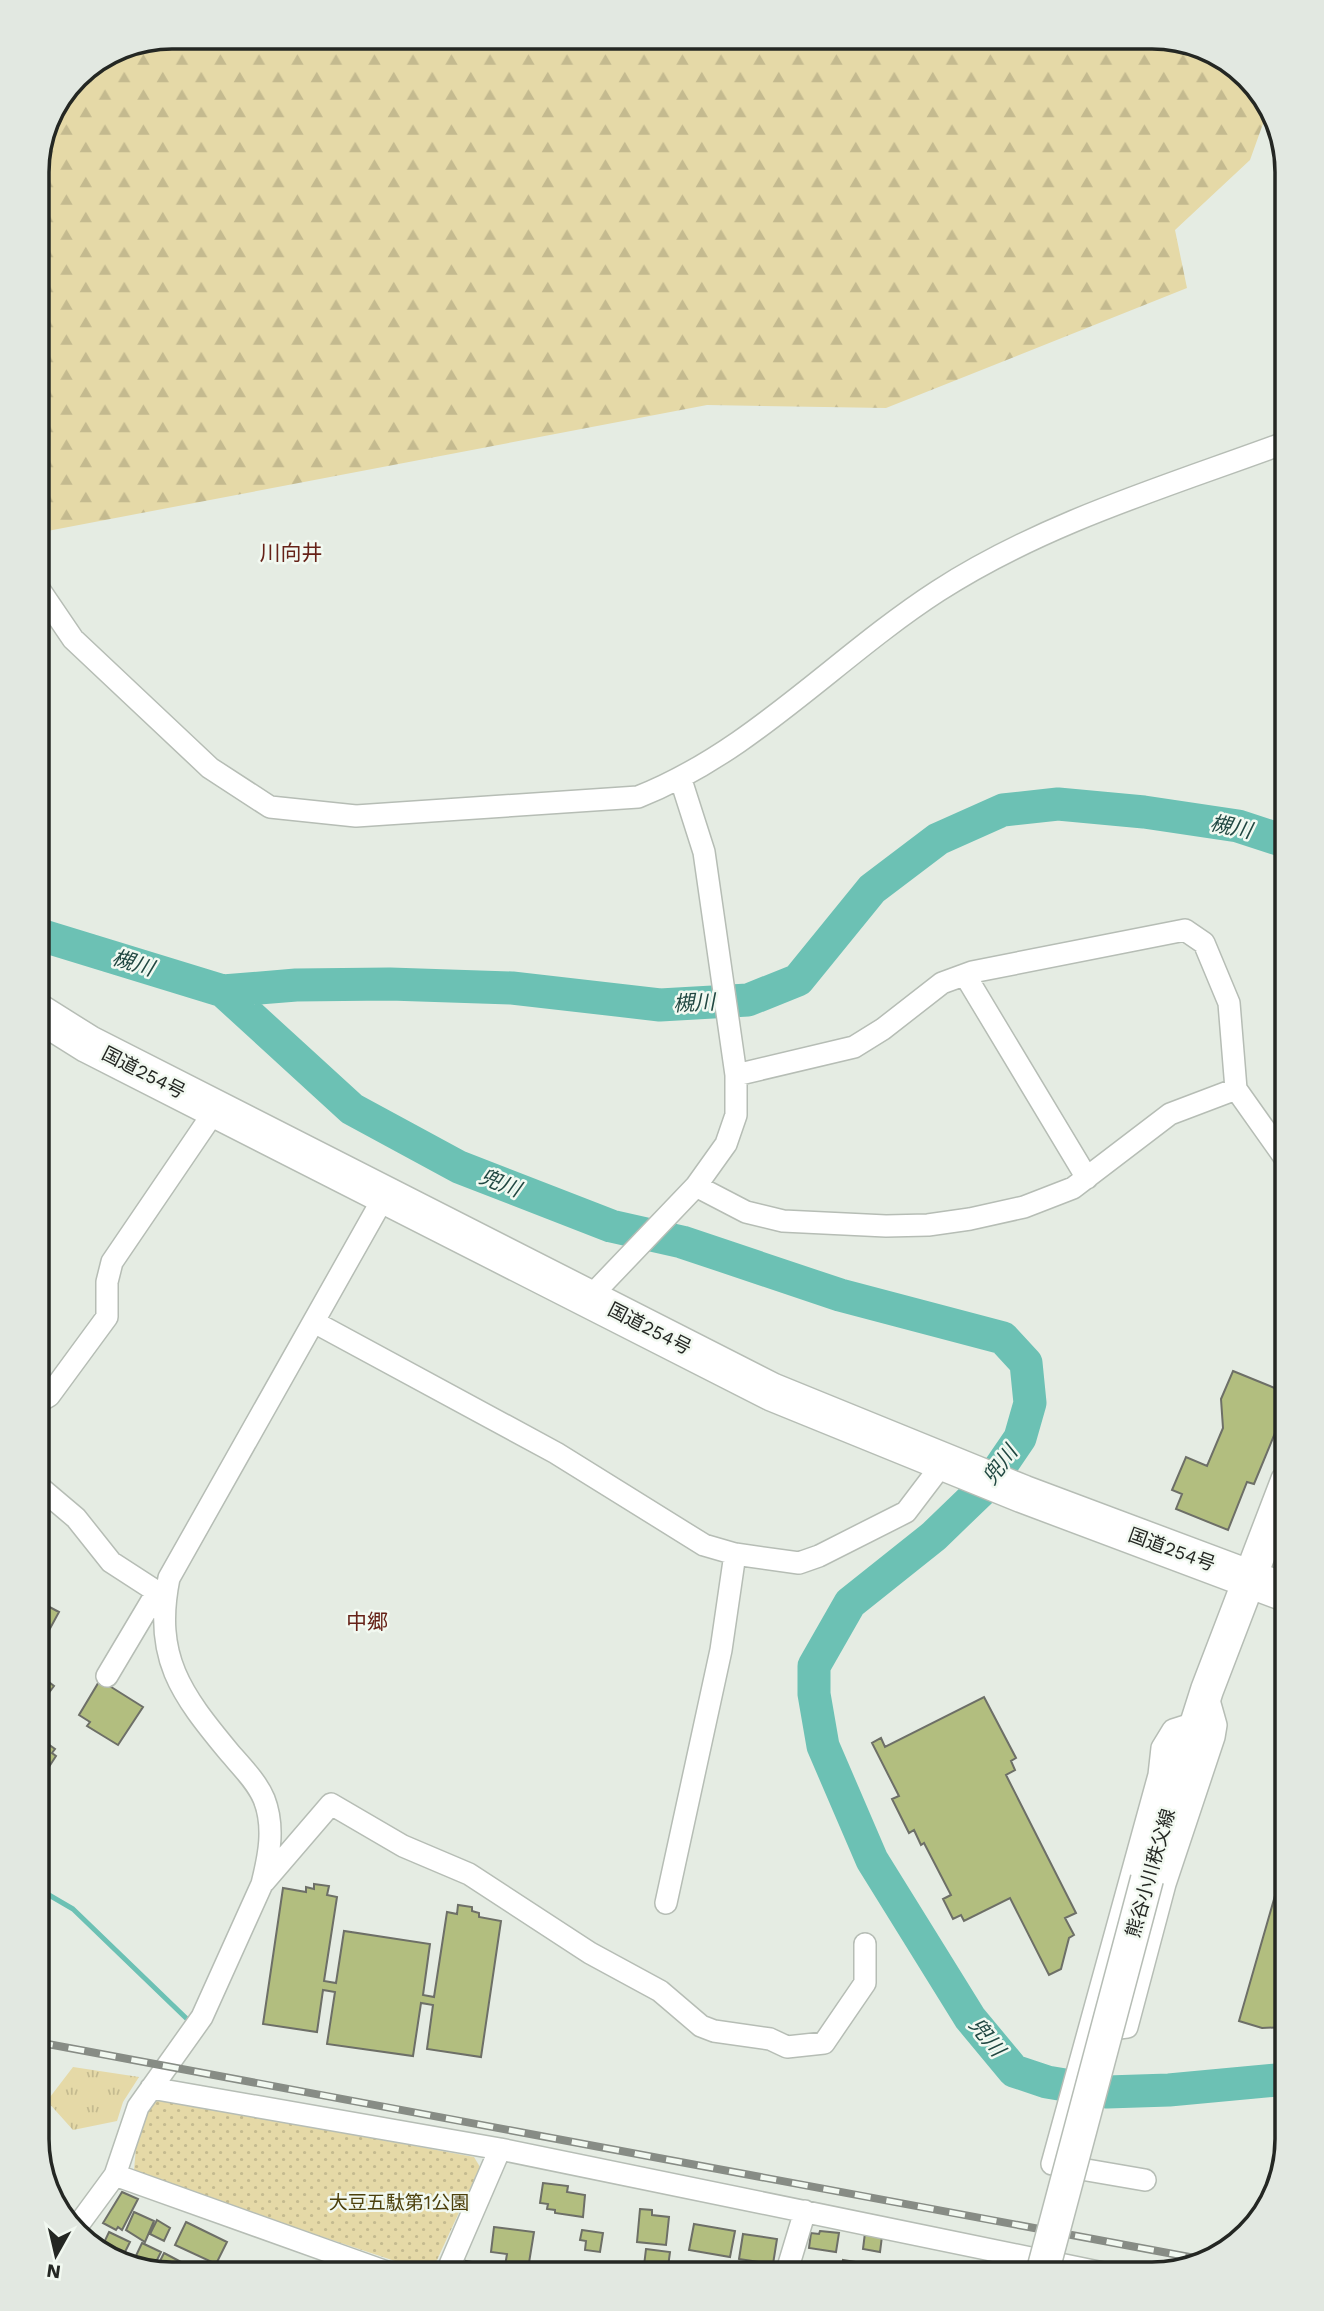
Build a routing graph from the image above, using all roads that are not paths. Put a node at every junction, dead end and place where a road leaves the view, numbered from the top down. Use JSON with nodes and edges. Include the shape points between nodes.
{"nodes":[{"id":1,"x":1275,"y":447,"type":"edge"},
{"id":2,"x":49,"y":604,"type":"edge"},
{"id":3,"x":681,"y":780,"type":"junction"},
{"id":4,"x":965,"y":975,"type":"junction"},
{"id":5,"x":49,"y":1020,"type":"edge"},
{"id":6,"x":736,"y":1071,"type":"junction"},
{"id":7,"x":1236,"y":1088,"type":"junction"},
{"id":8,"x":216,"y":1109,"type":"junction"},
{"id":9,"x":1275,"y":1144,"type":"edge"},
{"id":10,"x":1087,"y":1178,"type":"junction"},
{"id":11,"x":691,"y":1191,"type":"junction"},
{"id":12,"x":385,"y":1195,"type":"junction"},
{"id":13,"x":590,"y":1297,"type":"junction"},
{"id":14,"x":314,"y":1322,"type":"junction"},
{"id":15,"x":49,"y":1396,"type":"edge"},
{"id":16,"x":948,"y":1463,"type":"junction"},
{"id":17,"x":49,"y":1495,"type":"edge"},
{"id":18,"x":1275,"y":1511,"type":"edge"},
{"id":19,"x":735,"y":1554,"type":"junction"},
{"id":20,"x":1248,"y":1577,"type":"junction"},
{"id":21,"x":1275,"y":1588,"type":"edge"},
{"id":22,"x":161,"y":1595,"type":"junction"},
{"id":23,"x":107,"y":1676,"type":"dead end"},
{"id":24,"x":1207,"y":1690,"type":"junction"},
{"id":25,"x":1195,"y":1723,"type":"junction"},
{"id":26,"x":262,"y":1884,"type":"junction"},
{"id":27,"x":666,"y":1903,"type":"dead end"},
{"id":28,"x":865,"y":1944,"type":"dead end"},
{"id":29,"x":1087,"y":2032,"type":"junction"},
{"id":30,"x":151,"y":2088,"type":"junction"},
{"id":31,"x":500,"y":2149,"type":"junction"},
{"id":32,"x":115,"y":2175,"type":"junction"},
{"id":33,"x":1145,"y":2180,"type":"dead end"},
{"id":34,"x":805,"y":2211,"type":"junction"},
{"id":35,"x":82,"y":2220,"type":"edge"},
{"id":36,"x":358,"y":2262,"type":"edge"},
{"id":37,"x":451,"y":2262,"type":"edge"},
{"id":38,"x":790,"y":2262,"type":"edge"},
{"id":39,"x":1015,"y":2262,"type":"edge"},
{"id":40,"x":1046,"y":2262,"type":"edge"}],
"edges":[{"from":1,"to":3,"type":"street","via":[[1024,542],[909,611],[799,698]]},
{"from":2,"to":3,"type":"street","via":[[73,639],[210,768],[270,807],[356,817],[638,797]]},
{"from":3,"to":6,"type":"street","via":[[704,852]]},
{"from":4,"to":6,"type":"street","via":[[920,997],[883,1029],[854,1046]]},
{"from":4,"to":7,"type":"street","via":[[1185,930],[1204,943],[1229,1003]]},
{"from":4,"to":10,"type":"street"},
{"from":5,"to":8,"type":"highway","name":"国道254号"},
{"from":6,"to":11,"type":"street","via":[[732,1130]]},
{"from":7,"to":9,"type":"street"},
{"from":7,"to":10,"type":"street","via":[[1170,1114]]},
{"from":8,"to":12,"type":"highway","name":"国道254号"},
{"from":8,"to":15,"type":"street","via":[[112,1262],[107,1317]]},
{"from":10,"to":11,"type":"street","via":[[1024,1207],[928,1225],[783,1222]]},
{"from":11,"to":13,"type":"street"},
{"from":12,"to":13,"type":"highway","name":"国道254号"},
{"from":12,"to":14,"type":"street"},
{"from":13,"to":16,"type":"highway","name":"国道254号","via":[[772,1392]]},
{"from":14,"to":19,"type":"street","via":[[556,1453],[704,1545]]},
{"from":14,"to":22,"type":"street","via":[[181,1552]]},
{"from":16,"to":19,"type":"street","via":[[906,1512],[819,1556],[799,1563]]},
{"from":16,"to":20,"type":"highway","name":"国道254号"},
{"from":17,"to":22,"type":"street","via":[[76,1518],[111,1562]]},
{"from":18,"to":20,"type":"main road","name":"熊谷小川秩父線"},
{"from":19,"to":27,"type":"street","via":[[719,1663]]},
{"from":20,"to":21,"type":"highway","name":"国道254号"},
{"from":20,"to":24,"type":"main road","name":"熊谷小川秩父線"},
{"from":22,"to":23,"type":"street"},
{"from":22,"to":26,"type":"street","via":[[165,1641],[180,1689],[264,1800],[271,1834]]},
{"from":24,"to":25,"type":"main road","name":"熊谷小川秩父線"},
{"from":24,"to":29,"type":"street","via":[[1216,1725],[1214,1737],[1164,1884],[1127,2027]]},
{"from":25,"to":29,"type":"street","via":[[1166,1737]]},
{"from":25,"to":40,"type":"main road","name":"熊谷小川秩父線","bridge":true,"via":[[1147,1879]]},
{"from":26,"to":28,"type":"street","via":[[331,1804],[403,1846],[469,1874],[590,1953],[660,1991],[701,2026],[770,2039],[787,2047],[824,2043],[865,1983]]},
{"from":26,"to":30,"type":"street","via":[[202,2017]]},
{"from":29,"to":33,"type":"street","via":[[1052,2164]]},
{"from":30,"to":31,"type":"street"},
{"from":30,"to":32,"type":"street","via":[[130,2123]]},
{"from":31,"to":34,"type":"street"},
{"from":31,"to":37,"type":"street"},
{"from":32,"to":35,"type":"street"},
{"from":32,"to":36,"type":"street"},
{"from":34,"to":38,"type":"street"},
{"from":34,"to":39,"type":"street"}]}
